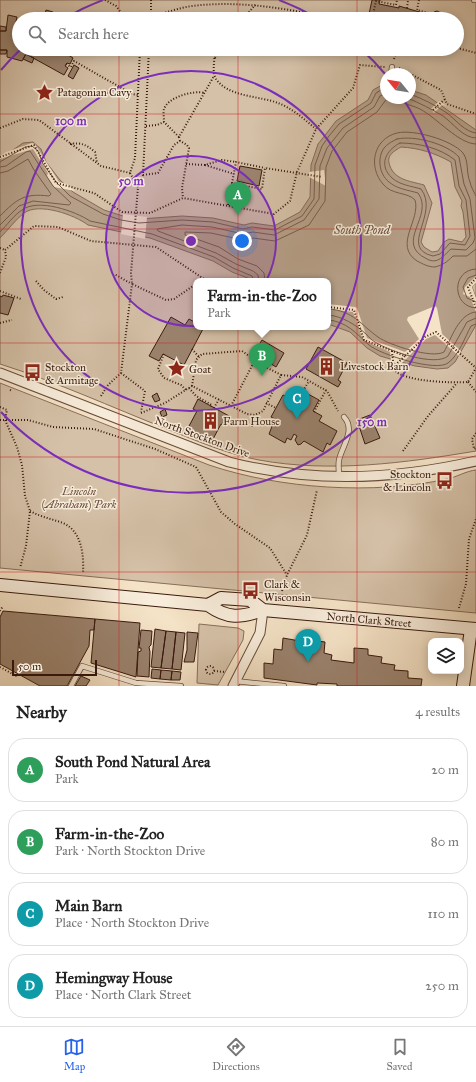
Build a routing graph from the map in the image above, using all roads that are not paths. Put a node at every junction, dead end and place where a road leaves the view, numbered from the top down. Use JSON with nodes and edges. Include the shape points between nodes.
{"nodes":[{"id":1,"x":0,"y":373,"type":"edge"},
{"id":2,"x":344,"y":417,"type":"road end"},
{"id":3,"x":476,"y":461,"type":"edge"},
{"id":4,"x":339,"y":476,"type":"junction"},
{"id":5,"x":0,"y":585,"type":"edge"},
{"id":6,"x":262,"y":610,"type":"junction"},
{"id":7,"x":474,"y":629,"type":"edge"},
{"id":8,"x":234,"y":683,"type":"edge"},
{"id":9,"x":135,"y":684,"type":"edge"},
{"id":10,"x":71,"y":686,"type":"edge"},
{"id":11,"x":181,"y":686,"type":"edge"},
{"id":12,"x":284,"y":686,"type":"edge"},
{"id":13,"x":463,"y":686,"type":"edge"}],
"edges":[{"from":1,"to":4,"type":"street","name":"North Stockton Drive","via":[[229,462],[294,475]]},
{"from":2,"to":4,"type":"lane","via":[[348,421],[349,432],[339,460]]},
{"from":3,"to":4,"type":"street","name":"North Stockton Drive","via":[[442,469],[383,476]]},
{"from":5,"to":6,"type":"main road","name":"North Clark Street","via":[[208,605],[221,598],[250,600]]},
{"from":6,"to":7,"type":"main road","name":"North Clark Street"},
{"from":6,"to":8,"type":"street","via":[[260,633]]},
{"from":7,"to":13,"type":"main road"},
{"from":8,"to":12,"type":"lane"},
{"from":9,"to":10,"type":"lane","via":[[82,666]]},
{"from":9,"to":11,"type":"lane"}]}
